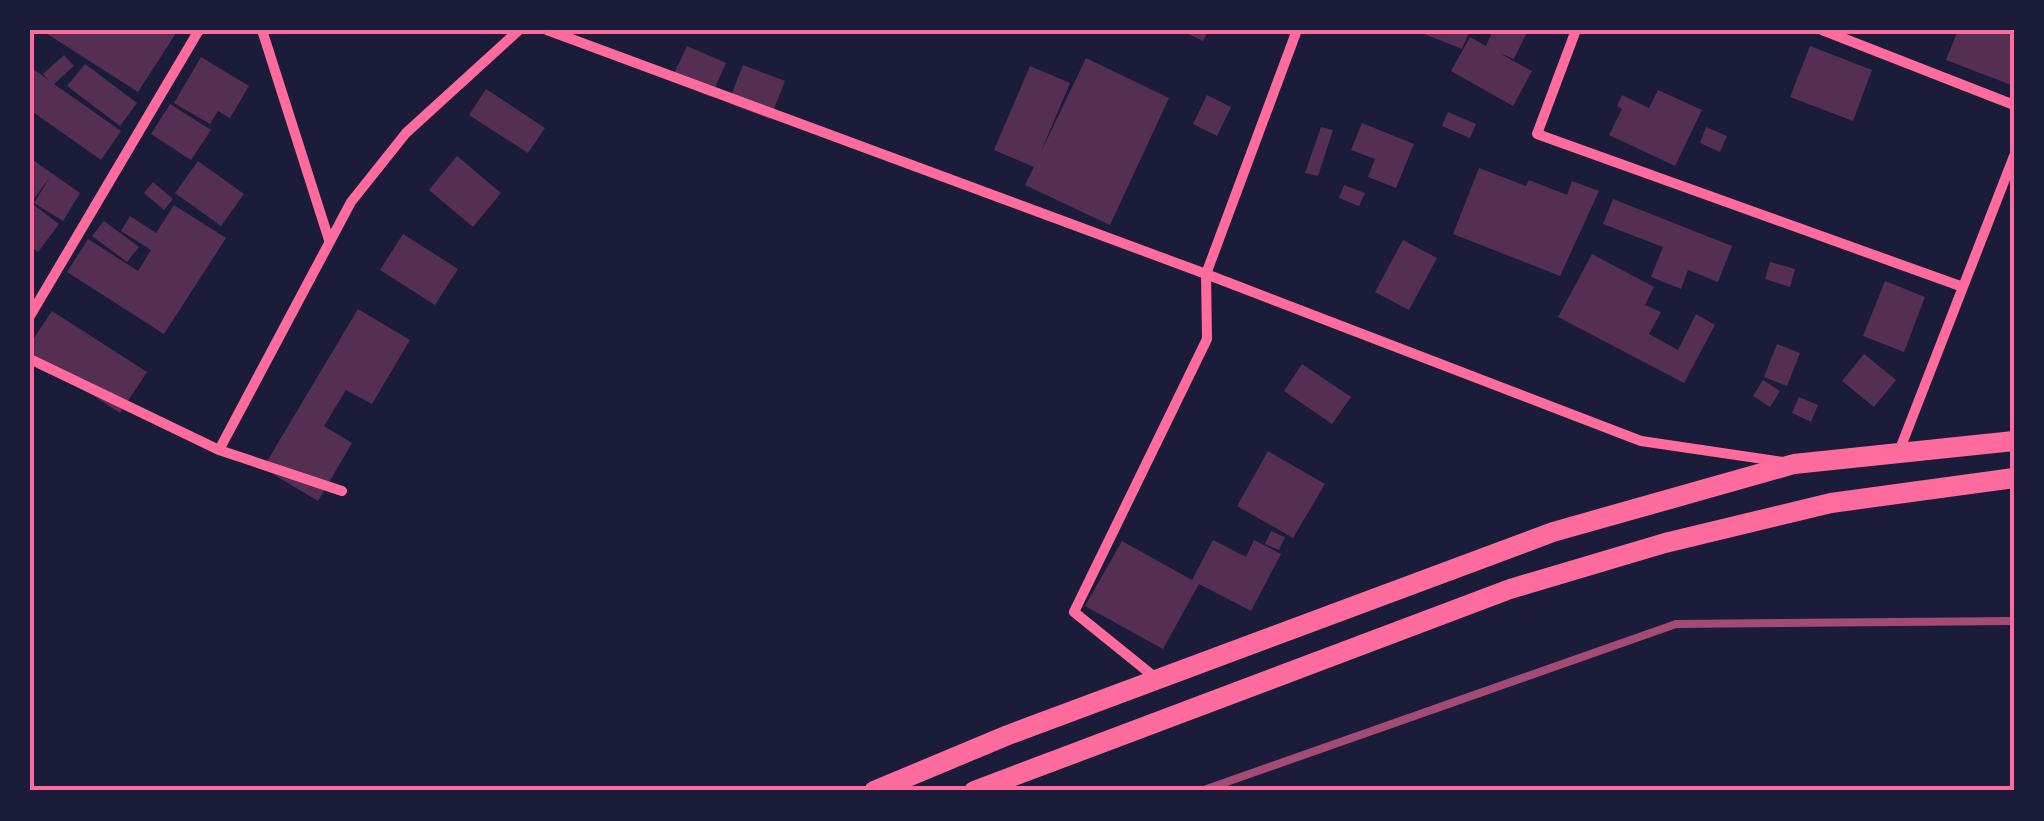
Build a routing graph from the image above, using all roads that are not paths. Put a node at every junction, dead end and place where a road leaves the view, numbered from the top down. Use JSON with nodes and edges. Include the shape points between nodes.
{"nodes":[{"id":1,"x":199,"y":30,"type":"edge"},
{"id":2,"x":262,"y":30,"type":"edge"},
{"id":3,"x":518,"y":30,"type":"edge"},
{"id":4,"x":547,"y":30,"type":"edge"},
{"id":5,"x":1297,"y":30,"type":"edge"},
{"id":6,"x":1576,"y":30,"type":"edge"},
{"id":7,"x":1822,"y":30,"type":"edge"},
{"id":8,"x":2014,"y":105,"type":"edge"},
{"id":9,"x":2014,"y":156,"type":"edge"},
{"id":10,"x":329,"y":240,"type":"junction"},
{"id":11,"x":1206,"y":274,"type":"junction"},
{"id":12,"x":1962,"y":287,"type":"junction"},
{"id":13,"x":30,"y":316,"type":"edge"},
{"id":14,"x":30,"y":359,"type":"edge"},
{"id":15,"x":2014,"y":442,"type":"edge"},
{"id":16,"x":220,"y":450,"type":"junction"},
{"id":17,"x":1898,"y":454,"type":"junction"},
{"id":18,"x":1794,"y":464,"type":"junction"},
{"id":19,"x":2014,"y":478,"type":"edge"},
{"id":20,"x":342,"y":491,"type":"dead end"},
{"id":21,"x":1158,"y":680,"type":"junction"},
{"id":22,"x":874,"y":791,"type":"edge"},
{"id":23,"x":974,"y":791,"type":"edge"}],
"edges":[{"from":1,"to":13,"type":"street"},
{"from":2,"to":10,"type":"street"},
{"from":3,"to":10,"type":"street","via":[[406,133]]},
{"from":4,"to":11,"type":"street"},
{"from":5,"to":11,"type":"street"},
{"from":6,"to":12,"type":"street","via":[[1537,134]]},
{"from":7,"to":8,"type":"street"},
{"from":9,"to":12,"type":"street"},
{"from":10,"to":16,"type":"street"},
{"from":11,"to":18,"type":"street","via":[[1641,441]]},
{"from":11,"to":21,"type":"street","via":[[1207,339],[1074,612]]},
{"from":12,"to":17,"type":"street"},
{"from":14,"to":16,"type":"street"},
{"from":15,"to":17,"type":"highway"},
{"from":16,"to":20,"type":"street"},
{"from":17,"to":18,"type":"highway"},
{"from":18,"to":21,"type":"highway","via":[[1553,532]]},
{"from":19,"to":23,"type":"highway","via":[[1831,503],[1544,579]]},
{"from":21,"to":22,"type":"highway"}]}
